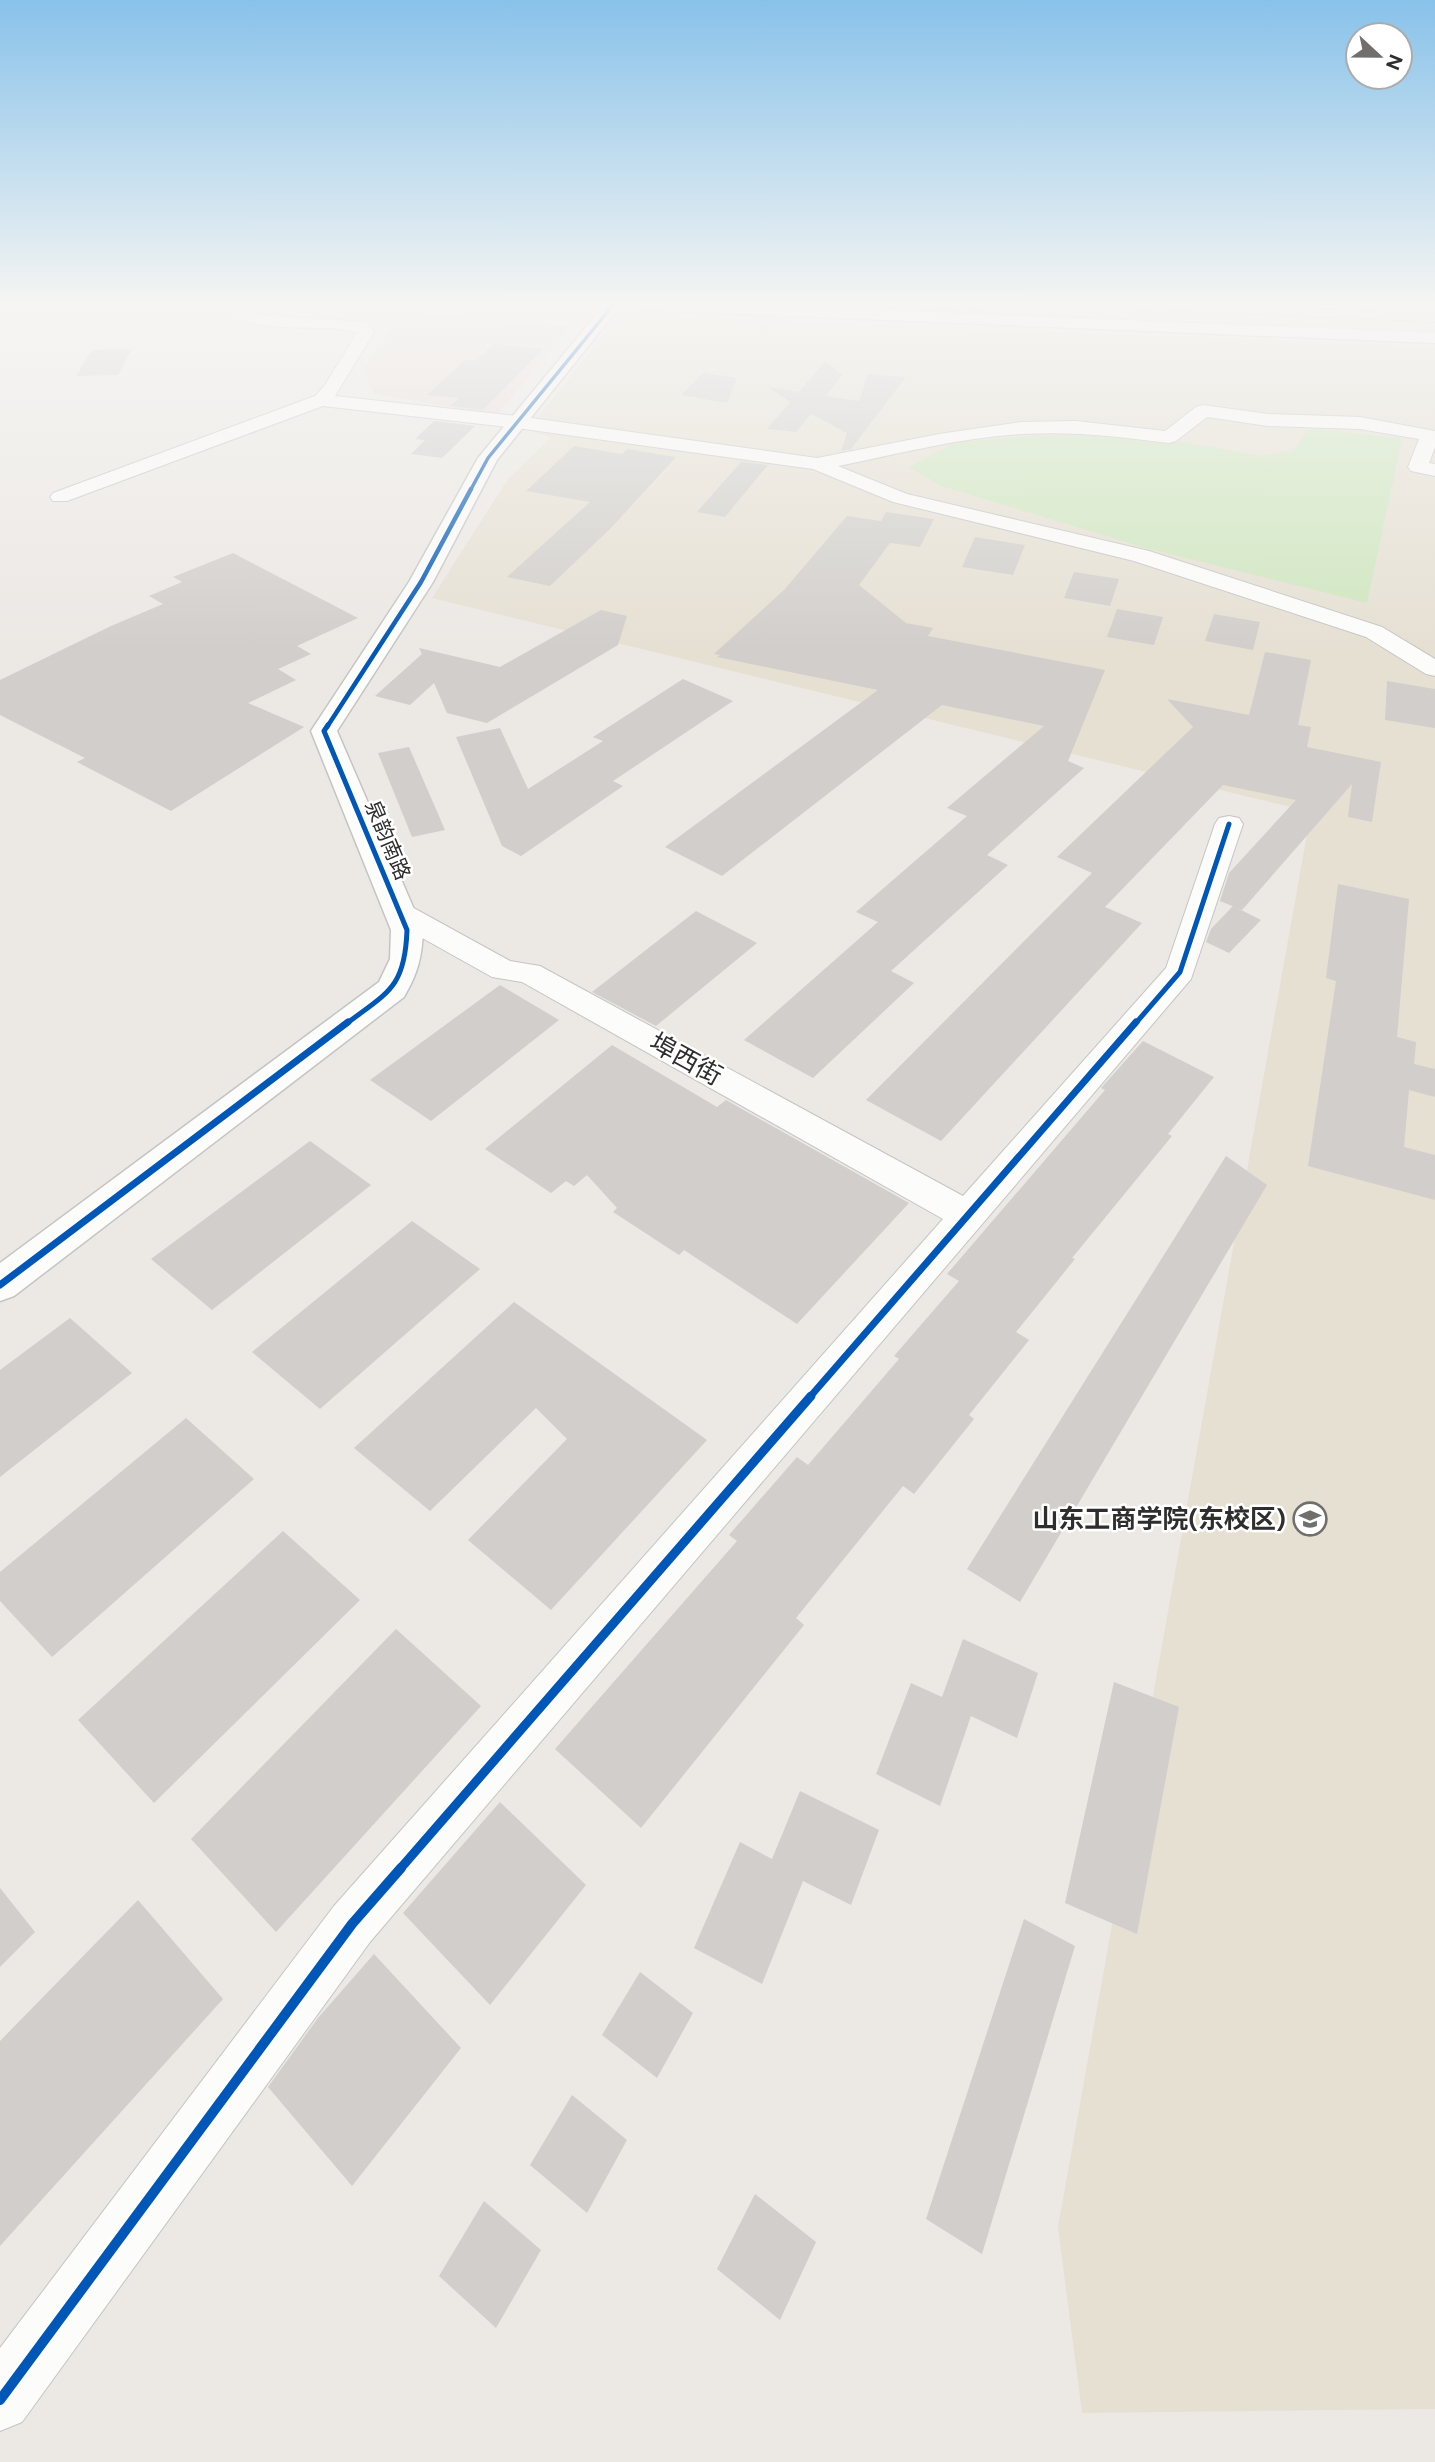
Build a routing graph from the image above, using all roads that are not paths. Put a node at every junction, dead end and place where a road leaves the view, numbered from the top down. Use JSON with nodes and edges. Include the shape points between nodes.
{"nodes":[{"id":1,"x":272,"y":418,"type":"edge"},
{"id":2,"x":480,"y":418,"type":"edge"},
{"id":3,"x":520,"y":418,"type":"edge"},
{"id":4,"x":1194,"y":418,"type":"edge"},
{"id":5,"x":1253,"y":418,"type":"edge"},
{"id":6,"x":517,"y":422,"type":"junction"},
{"id":7,"x":817,"y":464,"type":"junction"},
{"id":8,"x":1435,"y":470,"type":"edge"},
{"id":9,"x":60,"y":496,"type":"dead end"},
{"id":10,"x":1435,"y":669,"type":"edge"},
{"id":11,"x":1229,"y":824,"type":"dead end"},
{"id":12,"x":400,"y":913,"type":"junction"},
{"id":13,"x":968,"y":1216,"type":"junction"},
{"id":14,"x":0,"y":1285,"type":"edge"},
{"id":15,"x":0,"y":2400,"type":"edge"}],
"edges":[{"from":1,"to":9,"type":"street"},
{"from":2,"to":6,"type":"street"},
{"from":3,"to":6,"type":"street","name":"泉韵南路"},
{"from":4,"to":7,"type":"street","via":[[1169,437],[1076,427],[1022,428]]},
{"from":5,"to":8,"type":"street","via":[[1360,423],[1430,435],[1418,467]]},
{"from":6,"to":7,"type":"street"},
{"from":6,"to":12,"type":"street","name":"泉韵南路","via":[[488,458],[421,582],[324,731]]},
{"from":7,"to":10,"type":"street","via":[[900,498],[1141,556],[1374,632]]},
{"from":11,"to":13,"type":"street","via":[[1180,972]]},
{"from":12,"to":13,"type":"street","name":"埠西街","via":[[502,970],[529,973]]},
{"from":12,"to":14,"type":"street","name":"泉韵南路","via":[[407,930],[406,958],[392,989]]},
{"from":13,"to":15,"type":"street","via":[[352,1924]]}]}
